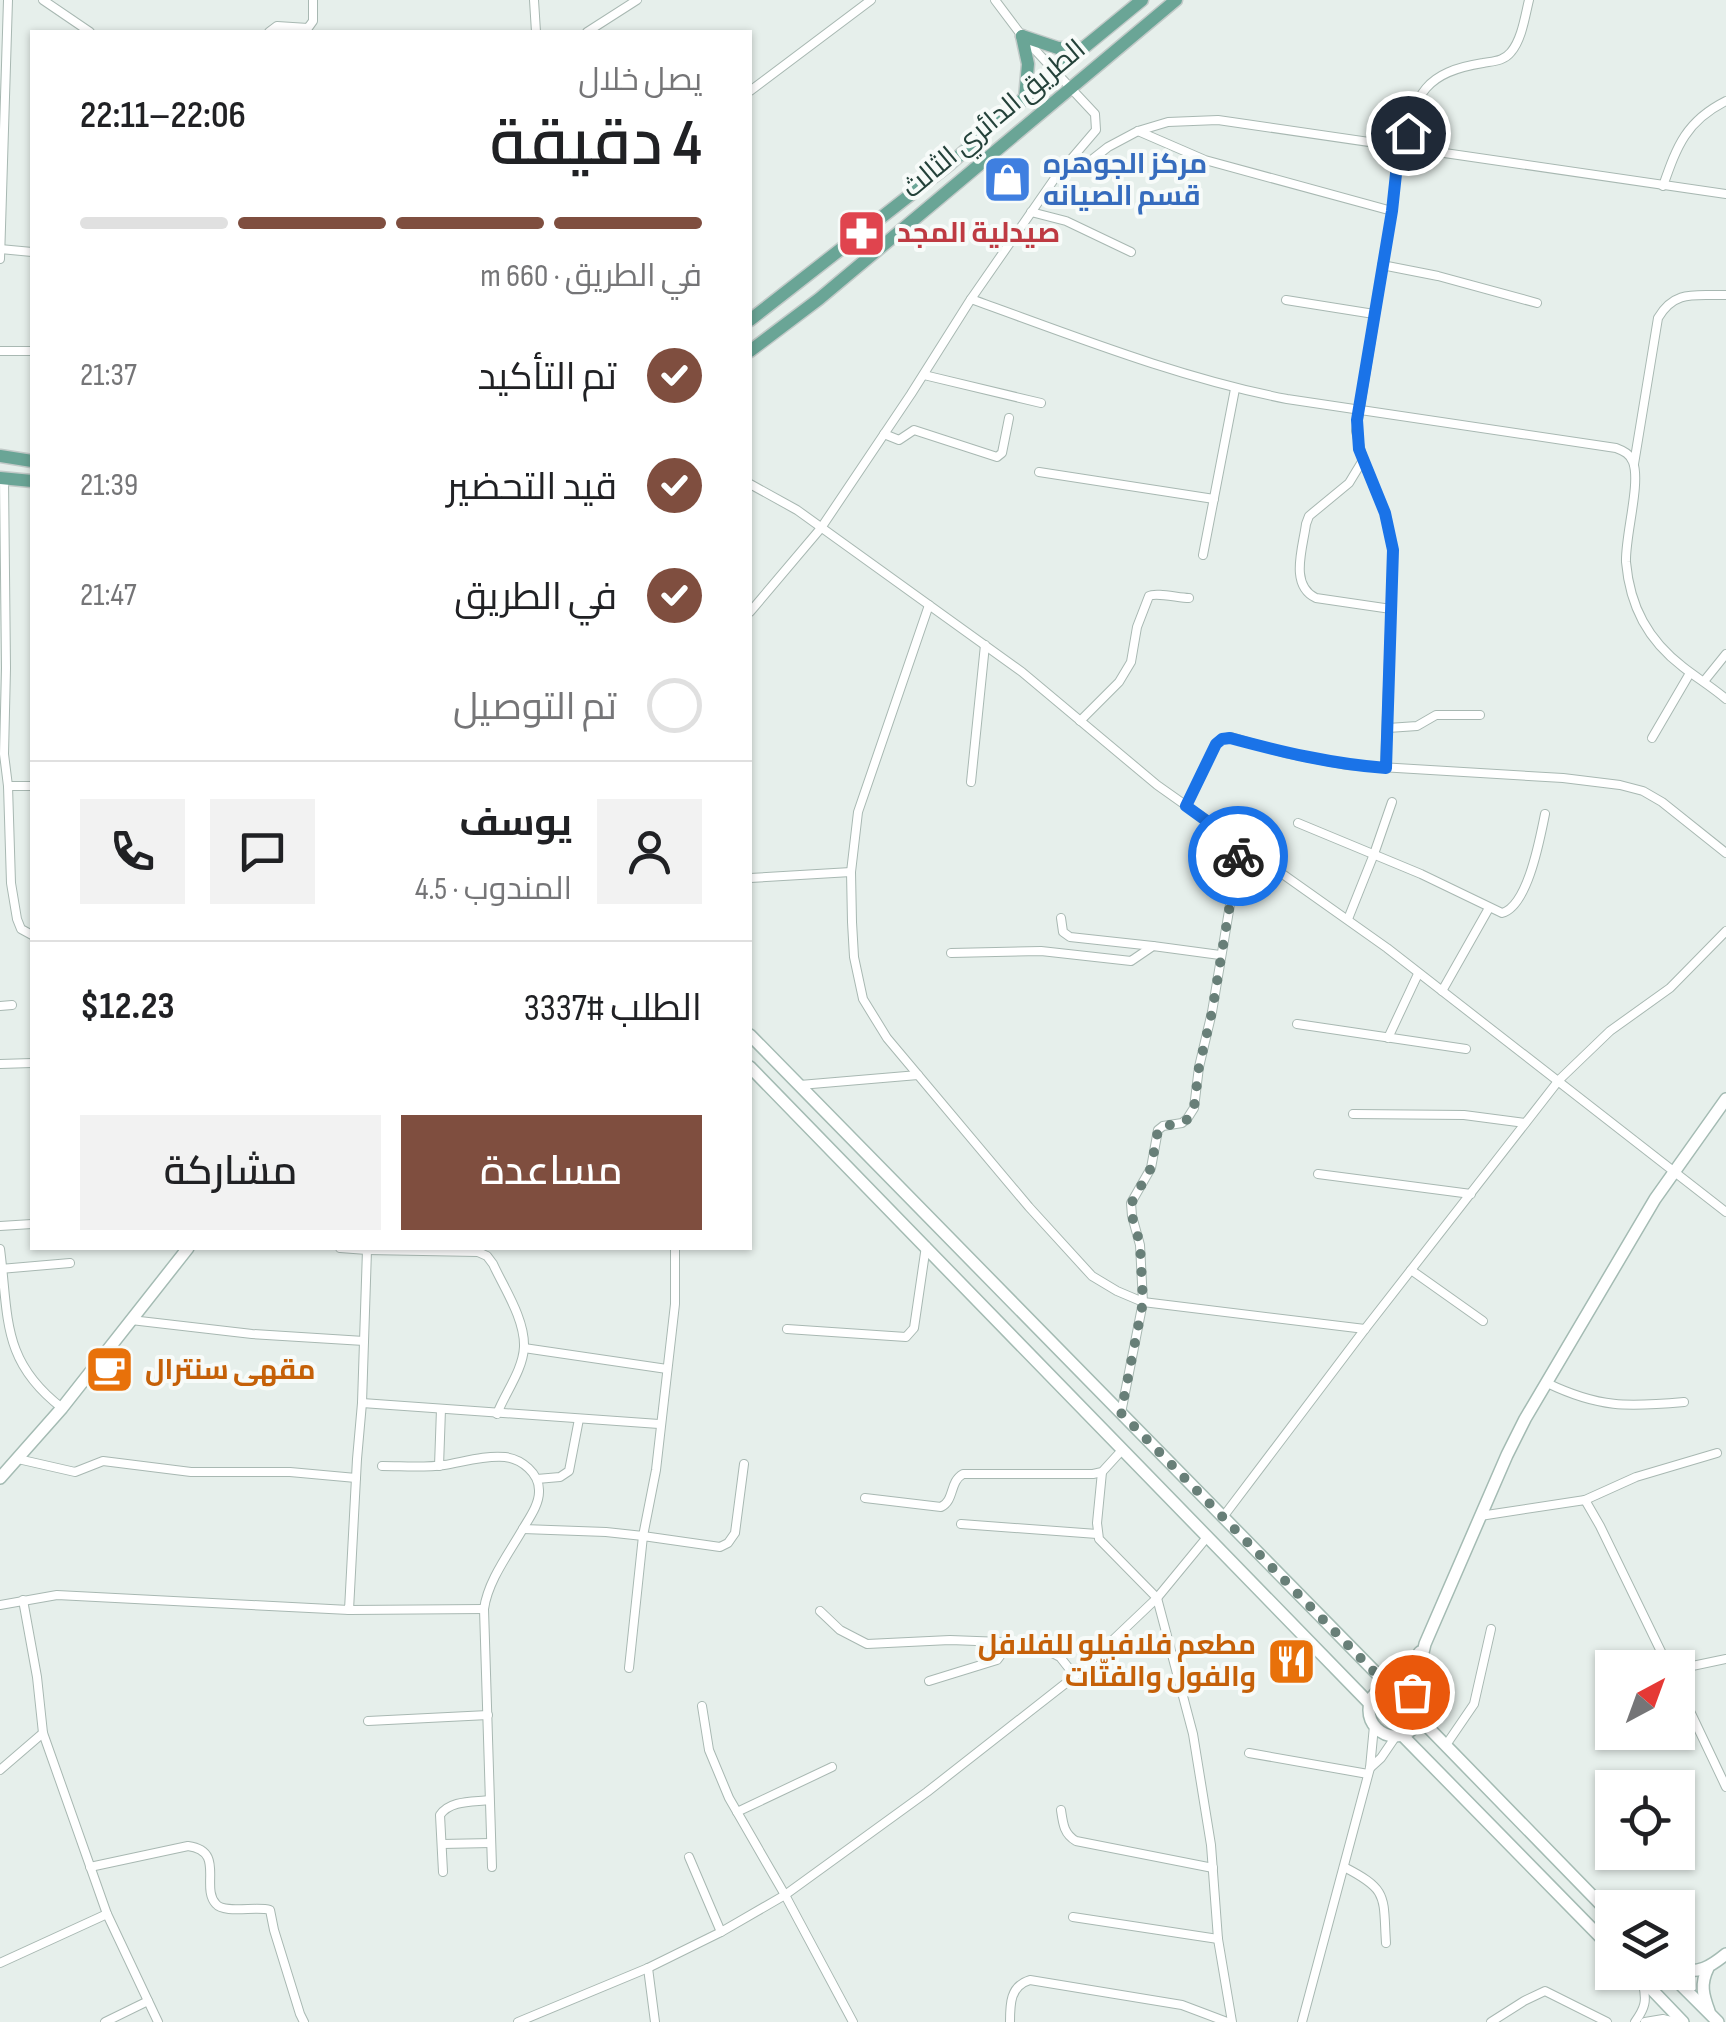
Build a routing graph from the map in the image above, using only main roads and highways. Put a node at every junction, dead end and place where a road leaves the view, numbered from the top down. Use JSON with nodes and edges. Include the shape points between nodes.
{"nodes":[{"id":1,"x":1142,"y":0,"type":"edge"},
{"id":2,"x":1176,"y":0,"type":"edge"},
{"id":3,"x":1084,"y":48,"type":"junction"},
{"id":4,"x":1025,"y":98,"type":"junction"},
{"id":5,"x":752,"y":318,"type":"edge"},
{"id":6,"x":752,"y":349,"type":"edge"},
{"id":7,"x":0,"y":456,"type":"edge"},
{"id":8,"x":30,"y":461,"type":"edge"},
{"id":9,"x":2,"y":479,"type":"edge"},
{"id":10,"x":30,"y":481,"type":"edge"},
{"id":11,"x":752,"y":1037,"type":"edge"},
{"id":12,"x":752,"y":1068,"type":"edge"},
{"id":13,"x":1726,"y":1099,"type":"edge"},
{"id":14,"x":876,"y":1165,"type":"junction"},
{"id":15,"x":862,"y":1181,"type":"junction"},
{"id":16,"x":186,"y":1250,"type":"edge"},
{"id":17,"x":0,"y":1478,"type":"edge"},
{"id":18,"x":1425,"y":1644,"type":"junction"},
{"id":19,"x":1391,"y":1685,"type":"junction"},
{"id":20,"x":1417,"y":1697,"type":"junction"},
{"id":21,"x":1370,"y":1704,"type":"junction"},
{"id":22,"x":1420,"y":1718,"type":"junction"},
{"id":23,"x":1399,"y":1736,"type":"junction"},
{"id":24,"x":1595,"y":1898,"type":"edge"},
{"id":25,"x":1595,"y":1932,"type":"edge"},
{"id":26,"x":1726,"y":1954,"type":"edge"},
{"id":27,"x":1708,"y":1968,"type":"junction"},
{"id":28,"x":1695,"y":1970,"type":"edge"},
{"id":29,"x":1652,"y":1990,"type":"edge"},
{"id":30,"x":1686,"y":1990,"type":"edge"},
{"id":31,"x":1714,"y":2018,"type":"edge"},
{"id":32,"x":1683,"y":2022,"type":"edge"}],
"edges":[{"from":1,"to":3,"type":"main road","name":"الطريق الدائري الثالث"},
{"from":2,"to":6,"type":"main road","name":"الطريق الدائري الثالث"},
{"from":3,"to":4,"type":"main road","name":"الطريق الدائري الثالث"},
{"from":3,"to":4,"type":"main road","via":[[1022,36]]},
{"from":4,"to":5,"type":"main road","name":"الطريق الدائري الثالث"},
{"from":7,"to":8,"type":"main road"},
{"from":9,"to":10,"type":"main road"},
{"from":11,"to":14,"type":"main road"},
{"from":12,"to":15,"type":"main road"},
{"from":13,"to":18,"type":"main road","via":[[1656,1199],[1513,1443]]},
{"from":14,"to":15,"type":"main road"},
{"from":14,"to":19,"type":"main road"},
{"from":15,"to":21,"type":"main road"},
{"from":16,"to":17,"type":"main road"},
{"from":18,"to":19,"type":"main road"},
{"from":18,"to":20,"type":"main road"},
{"from":19,"to":20,"type":"main road"},
{"from":19,"to":21,"type":"main road"},
{"from":20,"to":22,"type":"main road"},
{"from":21,"to":23,"type":"main road","via":[[1374,1726]]},
{"from":22,"to":23,"type":"main road"},
{"from":22,"to":24,"type":"main road"},
{"from":23,"to":25,"type":"main road"},
{"from":26,"to":27,"type":"main road"},
{"from":27,"to":28,"type":"main road"},
{"from":27,"to":31,"type":"main road","via":[[1702,1988]]},
{"from":29,"to":32,"type":"main road"},
{"from":30,"to":31,"type":"main road"}]}
